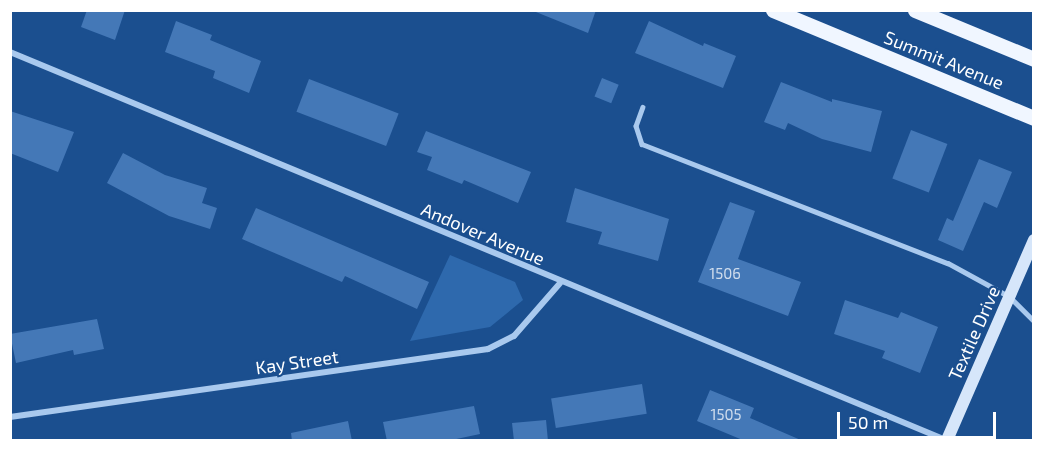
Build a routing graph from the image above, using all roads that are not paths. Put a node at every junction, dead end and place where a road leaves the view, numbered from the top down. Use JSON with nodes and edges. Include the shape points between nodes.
{"nodes":[{"id":1,"x":774,"y":10,"type":"edge"},
{"id":2,"x":915,"y":10,"type":"edge"},
{"id":3,"x":10,"y":52,"type":"edge"},
{"id":4,"x":1034,"y":59,"type":"edge"},
{"id":5,"x":643,"y":107,"type":"dead end"},
{"id":6,"x":1034,"y":118,"type":"edge"},
{"id":7,"x":1034,"y":240,"type":"edge"},
{"id":8,"x":560,"y":283,"type":"junction"},
{"id":9,"x":1010,"y":297,"type":"junction"},
{"id":10,"x":1034,"y":321,"type":"edge"},
{"id":11,"x":10,"y":417,"type":"edge"},
{"id":12,"x":947,"y":441,"type":"edge"}],
"edges":[{"from":1,"to":6,"type":"main road","name":"Summit Avenue"},
{"from":2,"to":4,"type":"main road","name":"Summit Avenue"},
{"from":3,"to":8,"type":"street","name":"Andover Avenue"},
{"from":5,"to":9,"type":"lane","via":[[636,126],[642,144],[948,263]]},
{"from":7,"to":9,"type":"street","name":"Textile Drive"},
{"from":8,"to":11,"type":"street","name":"Kay Street","via":[[514,336],[488,350]]},
{"from":8,"to":12,"type":"street","name":"Andover Avenue"},
{"from":9,"to":10,"type":"lane"},
{"from":9,"to":12,"type":"street","name":"Textile Drive"}]}
